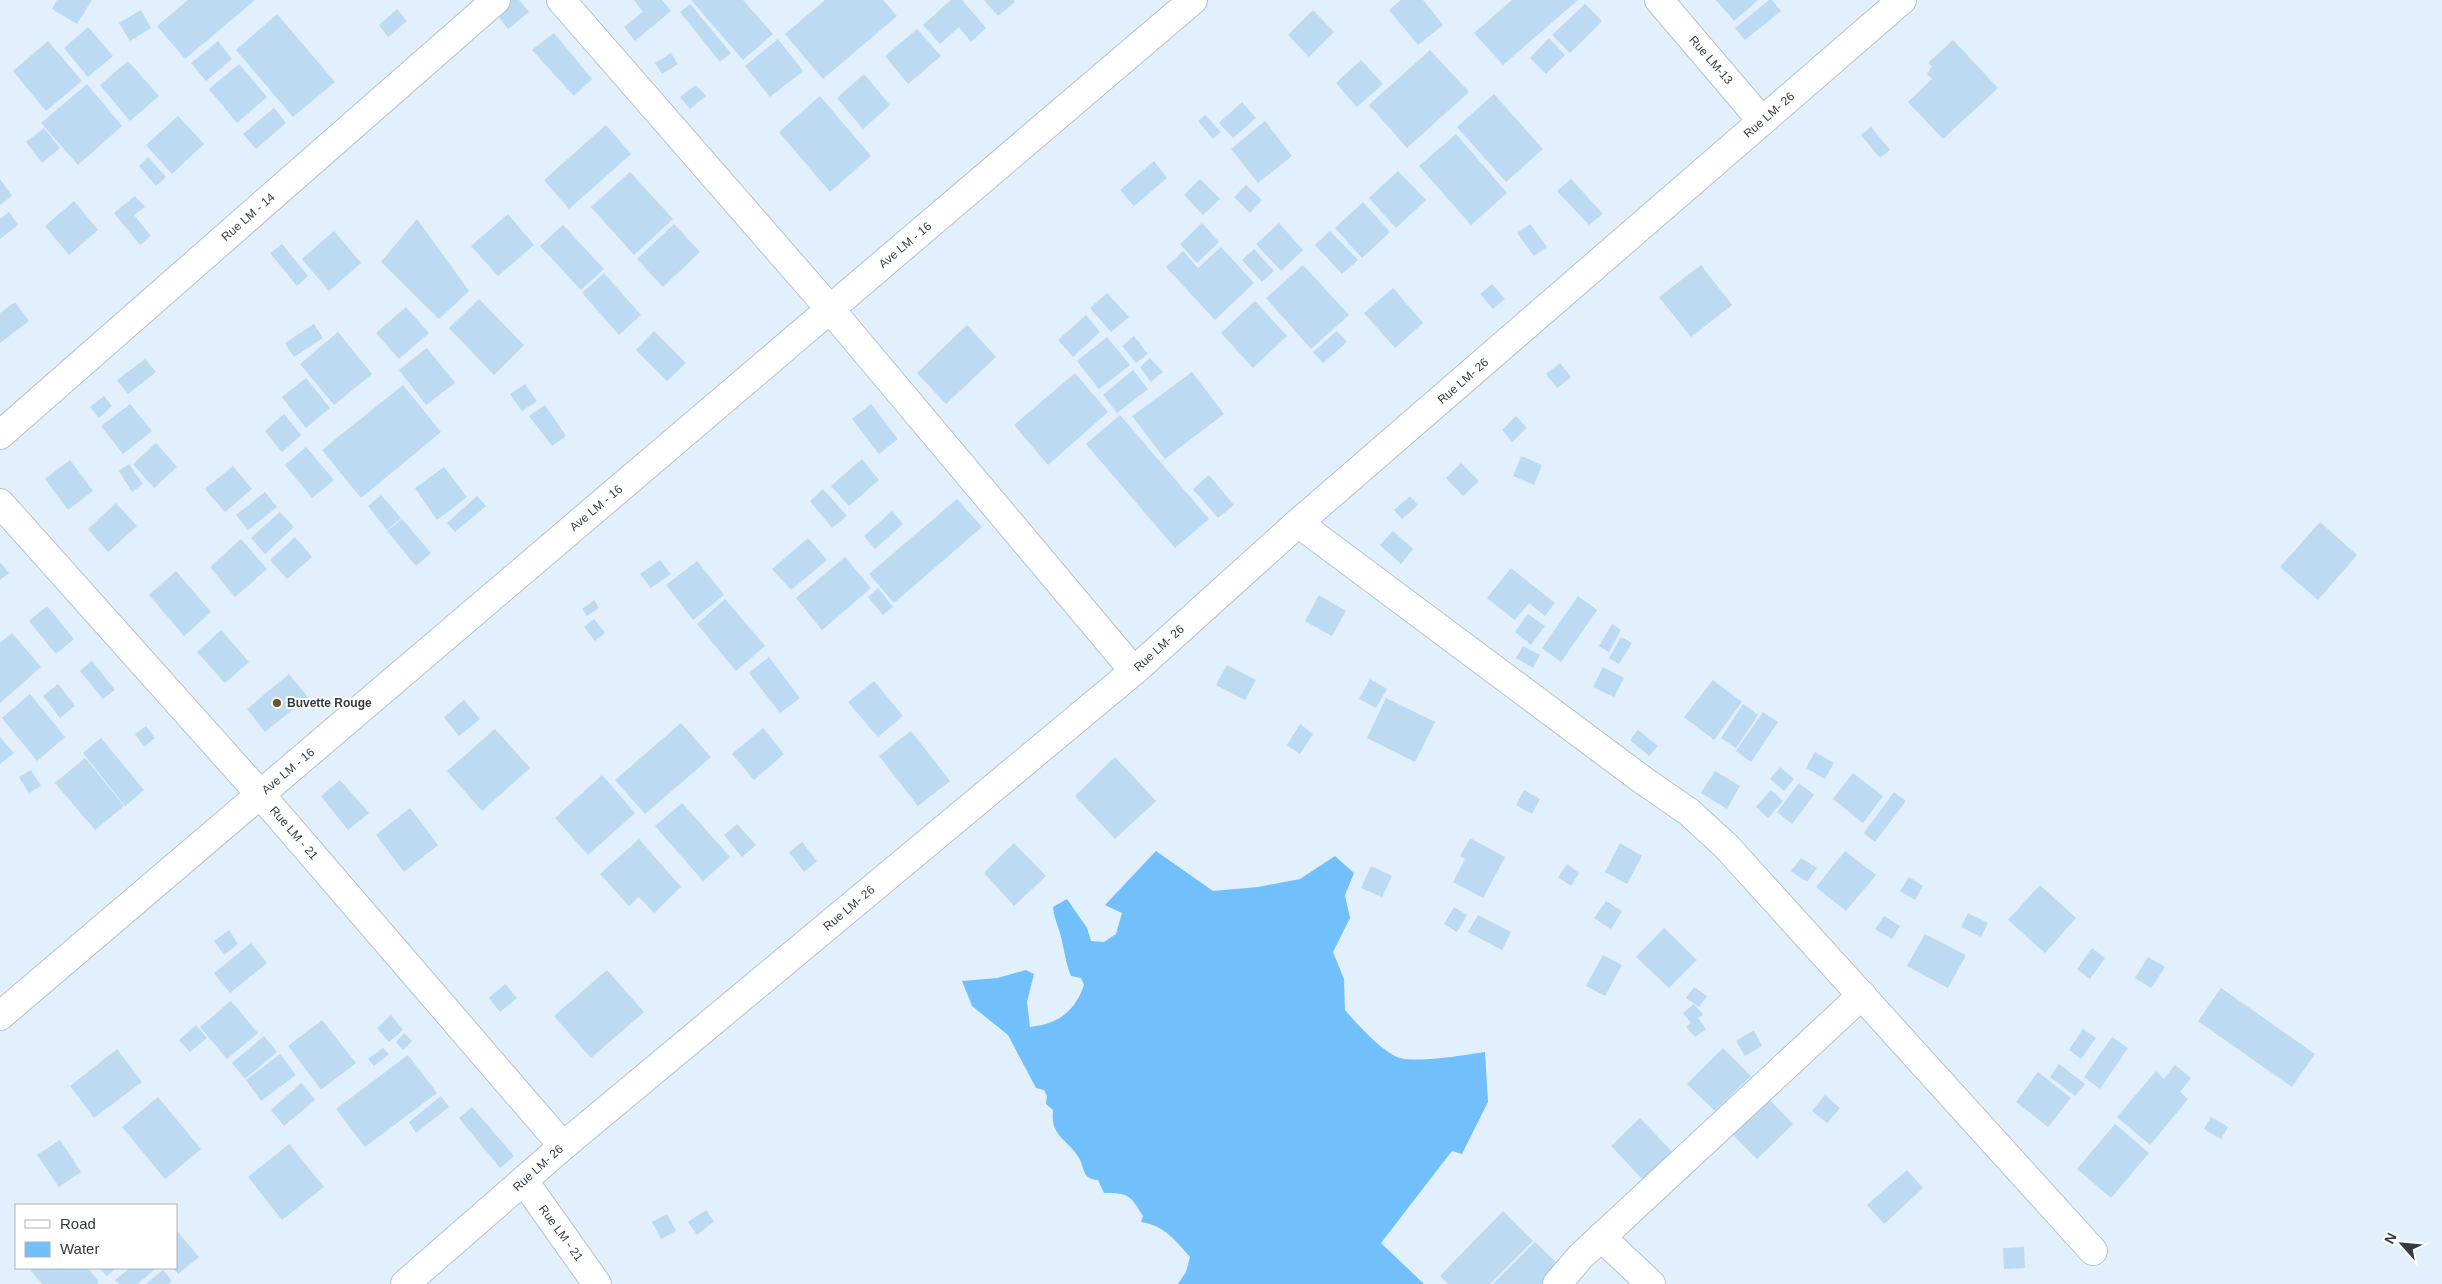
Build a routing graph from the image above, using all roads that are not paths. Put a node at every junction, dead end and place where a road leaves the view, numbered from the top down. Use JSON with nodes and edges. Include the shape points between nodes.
{"nodes":[{"id":1,"x":496,"y":0,"type":"edge"},
{"id":2,"x":561,"y":0,"type":"edge"},
{"id":3,"x":1193,"y":0,"type":"edge"},
{"id":4,"x":1659,"y":0,"type":"edge"},
{"id":5,"x":1902,"y":0,"type":"edge"},
{"id":6,"x":1762,"y":121,"type":"junction"},
{"id":7,"x":830,"y":309,"type":"junction"},
{"id":8,"x":0,"y":435,"type":"edge"},
{"id":9,"x":0,"y":502,"type":"edge"},
{"id":10,"x":1298,"y":523,"type":"junction"},
{"id":11,"x":1134,"y":671,"type":"junction"},
{"id":12,"x":260,"y":794,"type":"junction"},
{"id":13,"x":1862,"y":995,"type":"junction"},
{"id":14,"x":0,"y":1016,"type":"edge"},
{"id":15,"x":563,"y":1146,"type":"junction"},
{"id":16,"x":524,"y":1181,"type":"junction"},
{"id":17,"x":1601,"y":1237,"type":"junction"},
{"id":18,"x":2093,"y":1251,"type":"dead end"},
{"id":19,"x":405,"y":1284,"type":"edge"},
{"id":20,"x":598,"y":1284,"type":"edge"},
{"id":21,"x":1557,"y":1284,"type":"edge"},
{"id":22,"x":1651,"y":1284,"type":"edge"}],
"edges":[{"from":1,"to":8,"type":"street","name":"Rue LM - 14"},
{"from":2,"to":7,"type":"street"},
{"from":3,"to":7,"type":"street","name":"Ave LM - 16"},
{"from":4,"to":6,"type":"street","name":"Rue LM-13"},
{"from":5,"to":6,"type":"street","name":"Rue LM- 26"},
{"from":6,"to":10,"type":"street","name":"Rue LM- 26"},
{"from":7,"to":11,"type":"street"},
{"from":7,"to":12,"type":"street","name":"Ave LM - 16"},
{"from":9,"to":12,"type":"street","name":"Rue LM - 21"},
{"from":10,"to":11,"type":"street","name":"Rue LM- 26"},
{"from":10,"to":13,"type":"street","via":[[1689,812],[1727,846]]},
{"from":11,"to":15,"type":"street","name":"Rue LM- 26"},
{"from":12,"to":14,"type":"street","name":"Ave LM - 16"},
{"from":12,"to":15,"type":"street","name":"Rue LM - 21"},
{"from":13,"to":17,"type":"street"},
{"from":13,"to":18,"type":"street"},
{"from":15,"to":16,"type":"street","name":"Rue LM- 26"},
{"from":16,"to":19,"type":"street","name":"Rue LM- 26"},
{"from":16,"to":20,"type":"street","name":"Rue LM - 21"},
{"from":17,"to":21,"type":"street"},
{"from":17,"to":22,"type":"street"}]}
